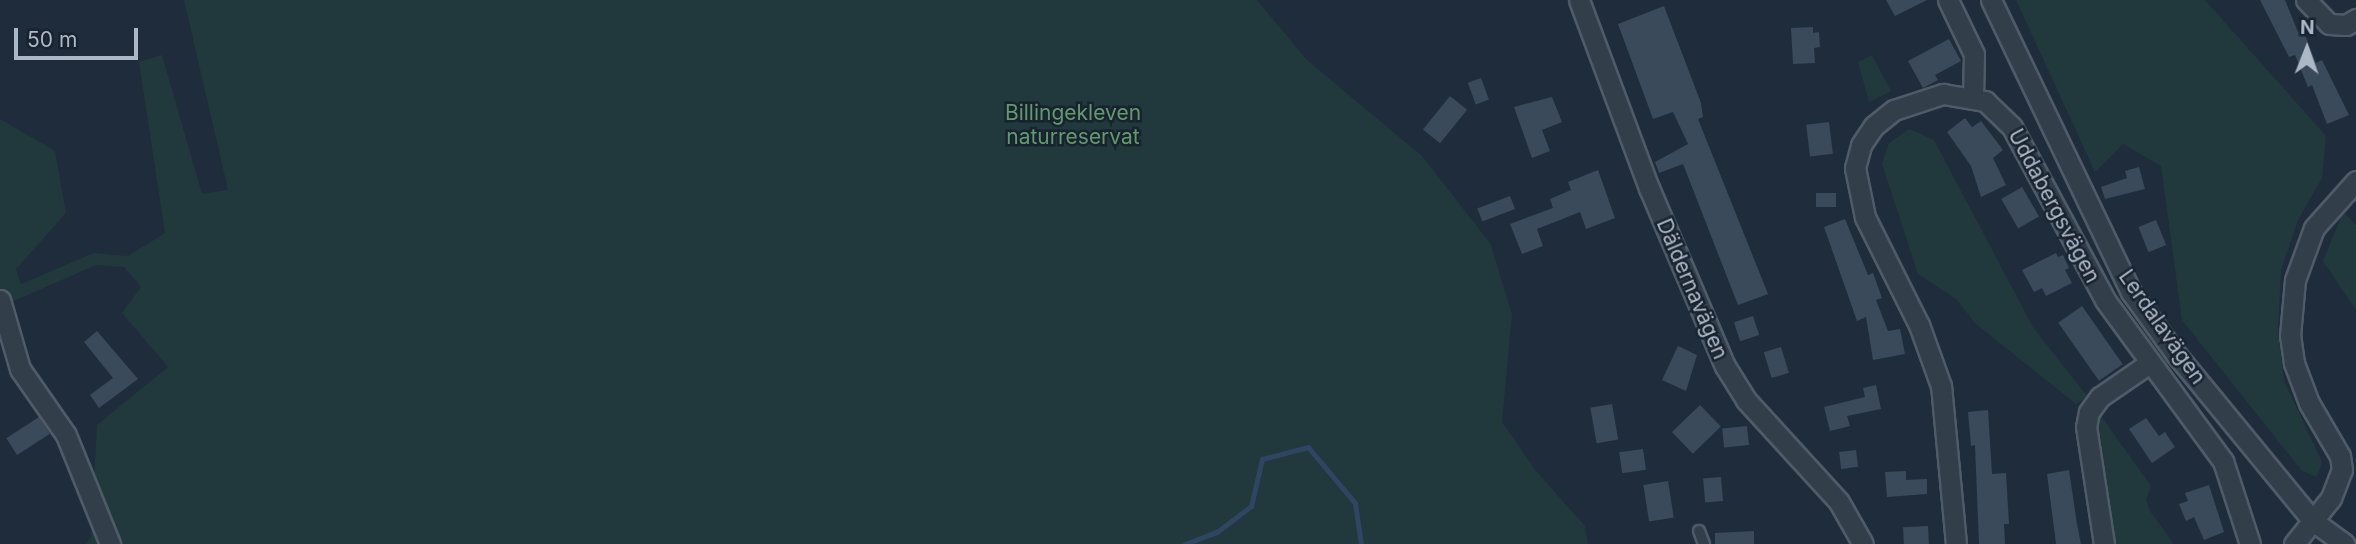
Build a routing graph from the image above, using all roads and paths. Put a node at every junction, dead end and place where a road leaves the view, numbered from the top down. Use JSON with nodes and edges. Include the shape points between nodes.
{"nodes":[{"id":1,"x":1579,"y":0,"type":"edge"},
{"id":2,"x":1948,"y":0,"type":"edge"},
{"id":3,"x":1990,"y":0,"type":"edge"},
{"id":4,"x":2306,"y":0,"type":"edge"},
{"id":5,"x":2356,"y":19,"type":"edge"},
{"id":6,"x":1973,"y":97,"type":"junction"},
{"id":7,"x":2356,"y":181,"type":"edge"},
{"id":8,"x":0,"y":300,"type":"edge"},
{"id":9,"x":2148,"y":364,"type":"junction"},
{"id":10,"x":2313,"y":521,"type":"junction"},
{"id":11,"x":1699,"y":531,"type":"dead end"},
{"id":12,"x":110,"y":544,"type":"edge"},
{"id":13,"x":1704,"y":544,"type":"edge"},
{"id":14,"x":1863,"y":544,"type":"edge"},
{"id":15,"x":1956,"y":544,"type":"edge"},
{"id":16,"x":2104,"y":544,"type":"edge"},
{"id":17,"x":2250,"y":544,"type":"edge"},
{"id":18,"x":2294,"y":544,"type":"edge"},
{"id":19,"x":2345,"y":544,"type":"edge"}],
"edges":[{"from":1,"to":14,"type":"street","name":"Däldernavägen","via":[[1649,188],[1725,366],[1746,400],[1839,502]]},
{"from":2,"to":6,"type":"street","via":[[1974,54]]},
{"from":3,"to":10,"type":"street","name":"Lerdalavägen","via":[[2132,292],[2175,353]]},
{"from":4,"to":5,"type":"street","via":[[2329,24],[2346,25]]},
{"from":6,"to":9,"type":"street","name":"Uddabergsvägen","via":[[1999,110],[2012,127],[2105,300]]},
{"from":6,"to":15,"type":"street","name":"Uddabergsvägen","via":[[1944,94],[1894,110],[1874,126],[1861,145],[1855,168],[1865,217],[1919,325],[1941,386]]},
{"from":7,"to":10,"type":"street","via":[[2314,228],[2294,280],[2290,307],[2290,335],[2301,386],[2340,456],[2342,470],[2338,486]]},
{"from":8,"to":12,"type":"street","via":[[20,369],[66,435]]},
{"from":9,"to":16,"type":"street","via":[[2100,397],[2089,412],[2086,426]]},
{"from":9,"to":17,"type":"street","name":"Uddabergsvägen","via":[[2222,461]]},
{"from":10,"to":18,"type":"street"},
{"from":10,"to":19,"type":"street","name":"Lerdalavägen"},
{"from":11,"to":13,"type":"lane"}]}
